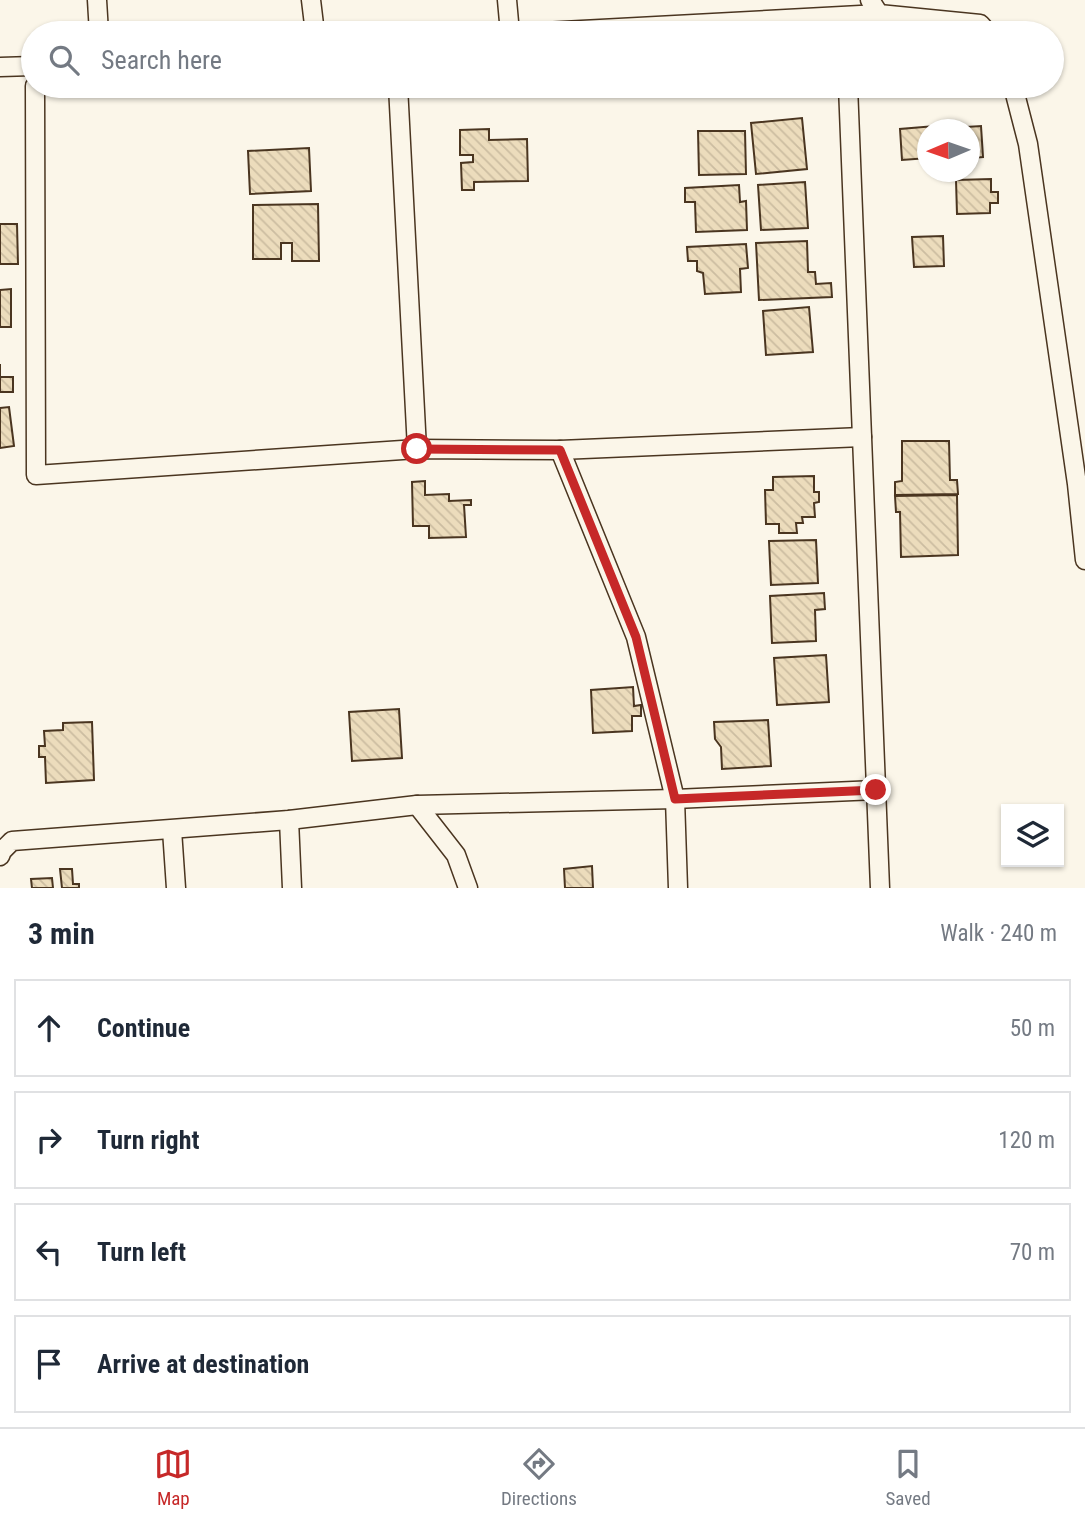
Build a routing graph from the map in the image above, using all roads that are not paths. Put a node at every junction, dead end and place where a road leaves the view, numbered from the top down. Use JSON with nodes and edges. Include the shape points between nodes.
{"nodes":[{"id":1,"x":97,"y":0,"type":"edge"},
{"id":2,"x":311,"y":0,"type":"edge"},
{"id":3,"x":507,"y":0,"type":"edge"},
{"id":4,"x":875,"y":7,"type":"edge"},
{"id":5,"x":98,"y":21,"type":"edge"},
{"id":6,"x":314,"y":21,"type":"edge"},
{"id":7,"x":509,"y":21,"type":"edge"},
{"id":8,"x":851,"y":21,"type":"edge"},
{"id":9,"x":961,"y":21,"type":"edge"},
{"id":10,"x":21,"y":66,"type":"edge"},
{"id":11,"x":0,"y":67,"type":"edge"},
{"id":12,"x":35,"y":98,"type":"edge"},
{"id":13,"x":399,"y":98,"type":"edge"},
{"id":14,"x":848,"y":98,"type":"edge"},
{"id":15,"x":1016,"y":98,"type":"edge"},
{"id":16,"x":862,"y":437,"type":"junction"},
{"id":17,"x":417,"y":449,"type":"junction"},
{"id":18,"x":560,"y":450,"type":"junction"},
{"id":19,"x":1085,"y":559,"type":"edge"},
{"id":20,"x":876,"y":790,"type":"junction"},
{"id":21,"x":675,"y":799,"type":"junction"},
{"id":22,"x":417,"y":805,"type":"junction"},
{"id":23,"x":289,"y":820,"type":"junction"},
{"id":24,"x":172,"y":830,"type":"junction"},
{"id":25,"x":0,"y":856,"type":"edge"},
{"id":26,"x":176,"y":888,"type":"edge"},
{"id":27,"x":292,"y":888,"type":"edge"},
{"id":28,"x":468,"y":888,"type":"edge"},
{"id":29,"x":678,"y":888,"type":"edge"},
{"id":30,"x":880,"y":888,"type":"edge"}],
"edges":[{"from":1,"to":5,"type":"street"},
{"from":2,"to":6,"type":"street"},
{"from":3,"to":7,"type":"street"},
{"from":4,"to":8,"type":"street"},
{"from":4,"to":9,"type":"street"},
{"from":10,"to":11,"type":"street"},
{"from":12,"to":17,"type":"street","via":[[36,475]]},
{"from":13,"to":17,"type":"street"},
{"from":14,"to":16,"type":"street"},
{"from":15,"to":19,"type":"street","via":[[1028,144]]},
{"from":16,"to":18,"type":"street"},
{"from":16,"to":20,"type":"street"},
{"from":17,"to":18,"type":"street"},
{"from":18,"to":21,"type":"street","via":[[636,637]]},
{"from":20,"to":21,"type":"street"},
{"from":20,"to":30,"type":"street"},
{"from":21,"to":22,"type":"street"},
{"from":21,"to":29,"type":"street"},
{"from":22,"to":23,"type":"street"},
{"from":22,"to":28,"type":"street","via":[[456,855]]},
{"from":23,"to":24,"type":"street"},
{"from":23,"to":27,"type":"street"},
{"from":24,"to":25,"type":"street","via":[[12,841]]},
{"from":24,"to":26,"type":"street"}]}
